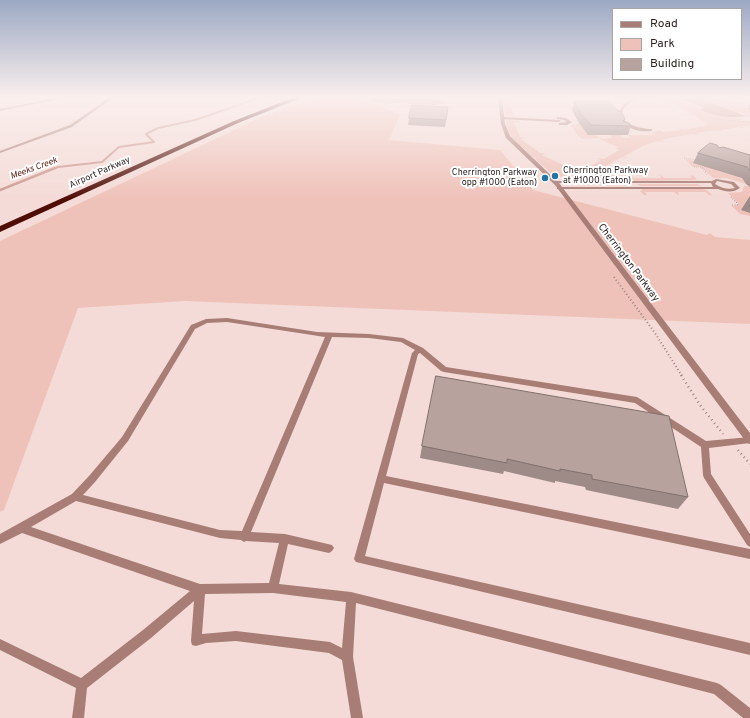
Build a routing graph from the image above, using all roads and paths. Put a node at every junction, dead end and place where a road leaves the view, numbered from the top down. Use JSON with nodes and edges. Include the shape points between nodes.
{"nodes":[{"id":1,"x":56,"y":132,"type":"edge"},
{"id":2,"x":206,"y":132,"type":"edge"},
{"id":3,"x":216,"y":132,"type":"edge"},
{"id":4,"x":505,"y":132,"type":"edge"},
{"id":5,"x":0,"y":152,"type":"edge"},
{"id":6,"x":684,"y":158,"type":"dead end"},
{"id":7,"x":697,"y":160,"type":"edge"},
{"id":8,"x":694,"y":167,"type":"dead end"},
{"id":9,"x":712,"y":180,"type":"junction"},
{"id":10,"x":554,"y":182,"type":"junction"},
{"id":11,"x":559,"y":188,"type":"junction"},
{"id":12,"x":719,"y":188,"type":"junction"},
{"id":13,"x":727,"y":193,"type":"dead end"},
{"id":14,"x":732,"y":205,"type":"dead end"},
{"id":15,"x":0,"y":223,"type":"edge"},
{"id":16,"x":0,"y":229,"type":"edge"},
{"id":17,"x":612,"y":273,"type":"dead end"},
{"id":18,"x":329,"y":334,"type":"junction"},
{"id":19,"x":422,"y":350,"type":"junction"},
{"id":20,"x":750,"y":440,"type":"edge"},
{"id":21,"x":731,"y":443,"type":"junction"},
{"id":22,"x":705,"y":445,"type":"junction"},
{"id":23,"x":750,"y":464,"type":"edge"},
{"id":24,"x":381,"y":479,"type":"junction"},
{"id":25,"x":75,"y":497,"type":"junction"},
{"id":26,"x":21,"y":528,"type":"junction"},
{"id":27,"x":244,"y":537,"type":"junction"},
{"id":28,"x":0,"y":539,"type":"edge"},
{"id":29,"x":285,"y":540,"type":"junction"},
{"id":30,"x":750,"y":542,"type":"edge"},
{"id":31,"x":329,"y":548,"type":"dead end"},
{"id":32,"x":750,"y":554,"type":"edge"},
{"id":33,"x":273,"y":588,"type":"junction"},
{"id":34,"x":200,"y":589,"type":"junction"},
{"id":35,"x":351,"y":597,"type":"junction"},
{"id":36,"x":0,"y":644,"type":"edge"},
{"id":37,"x":750,"y":649,"type":"edge"},
{"id":38,"x":348,"y":657,"type":"junction"},
{"id":39,"x":82,"y":685,"type":"junction"},
{"id":40,"x":750,"y":716,"type":"edge"},
{"id":41,"x":78,"y":718,"type":"edge"},
{"id":42,"x":357,"y":718,"type":"edge"}],
"edges":[{"from":1,"to":5,"type":"lane"},
{"from":2,"to":15,"type":"highway","name":"Airport Parkway"},
{"from":3,"to":16,"type":"highway","name":"Airport Parkway"},
{"from":4,"to":10,"type":"street","name":"Cherrington Parkway","via":[[510,140]]},
{"from":6,"to":7,"type":"path"},
{"from":8,"to":9,"type":"path","via":[[701,167]]},
{"from":9,"to":10,"type":"lane"},
{"from":9,"to":12,"type":"lane"},
{"from":9,"to":12,"type":"lane","via":[[724,180],[738,188]]},
{"from":10,"to":11,"type":"street","name":"Cherrington Parkway"},
{"from":11,"to":12,"type":"lane"},
{"from":11,"to":20,"type":"street","name":"Cherrington Parkway"},
{"from":13,"to":14,"type":"path","via":[[739,205]]},
{"from":17,"to":21,"type":"path","via":[[655,333],[700,405]]},
{"from":18,"to":19,"type":"lane","via":[[403,340]]},
{"from":18,"to":25,"type":"lane","via":[[227,320],[206,322],[194,327],[125,439]]},
{"from":18,"to":27,"type":"lane"},
{"from":19,"to":22,"type":"lane","via":[[444,369],[638,400]]},
{"from":19,"to":24,"type":"lane","via":[[415,353]]},
{"from":20,"to":21,"type":"lane"},
{"from":21,"to":22,"type":"lane"},
{"from":21,"to":23,"type":"path"},
{"from":22,"to":30,"type":"lane","via":[[707,475]]},
{"from":24,"to":32,"type":"lane"},
{"from":24,"to":37,"type":"lane","via":[[359,558]]},
{"from":25,"to":26,"type":"lane"},
{"from":25,"to":27,"type":"lane","via":[[220,534]]},
{"from":26,"to":28,"type":"lane"},
{"from":26,"to":34,"type":"lane"},
{"from":27,"to":29,"type":"lane"},
{"from":29,"to":31,"type":"lane"},
{"from":29,"to":33,"type":"lane"},
{"from":33,"to":34,"type":"lane"},
{"from":33,"to":35,"type":"lane"},
{"from":34,"to":38,"type":"lane","via":[[196,641],[236,636],[330,648]]},
{"from":34,"to":39,"type":"lane"},
{"from":35,"to":38,"type":"lane"},
{"from":35,"to":40,"type":"lane","via":[[717,689]]},
{"from":36,"to":39,"type":"lane"},
{"from":38,"to":42,"type":"lane"},
{"from":39,"to":41,"type":"lane"}]}
